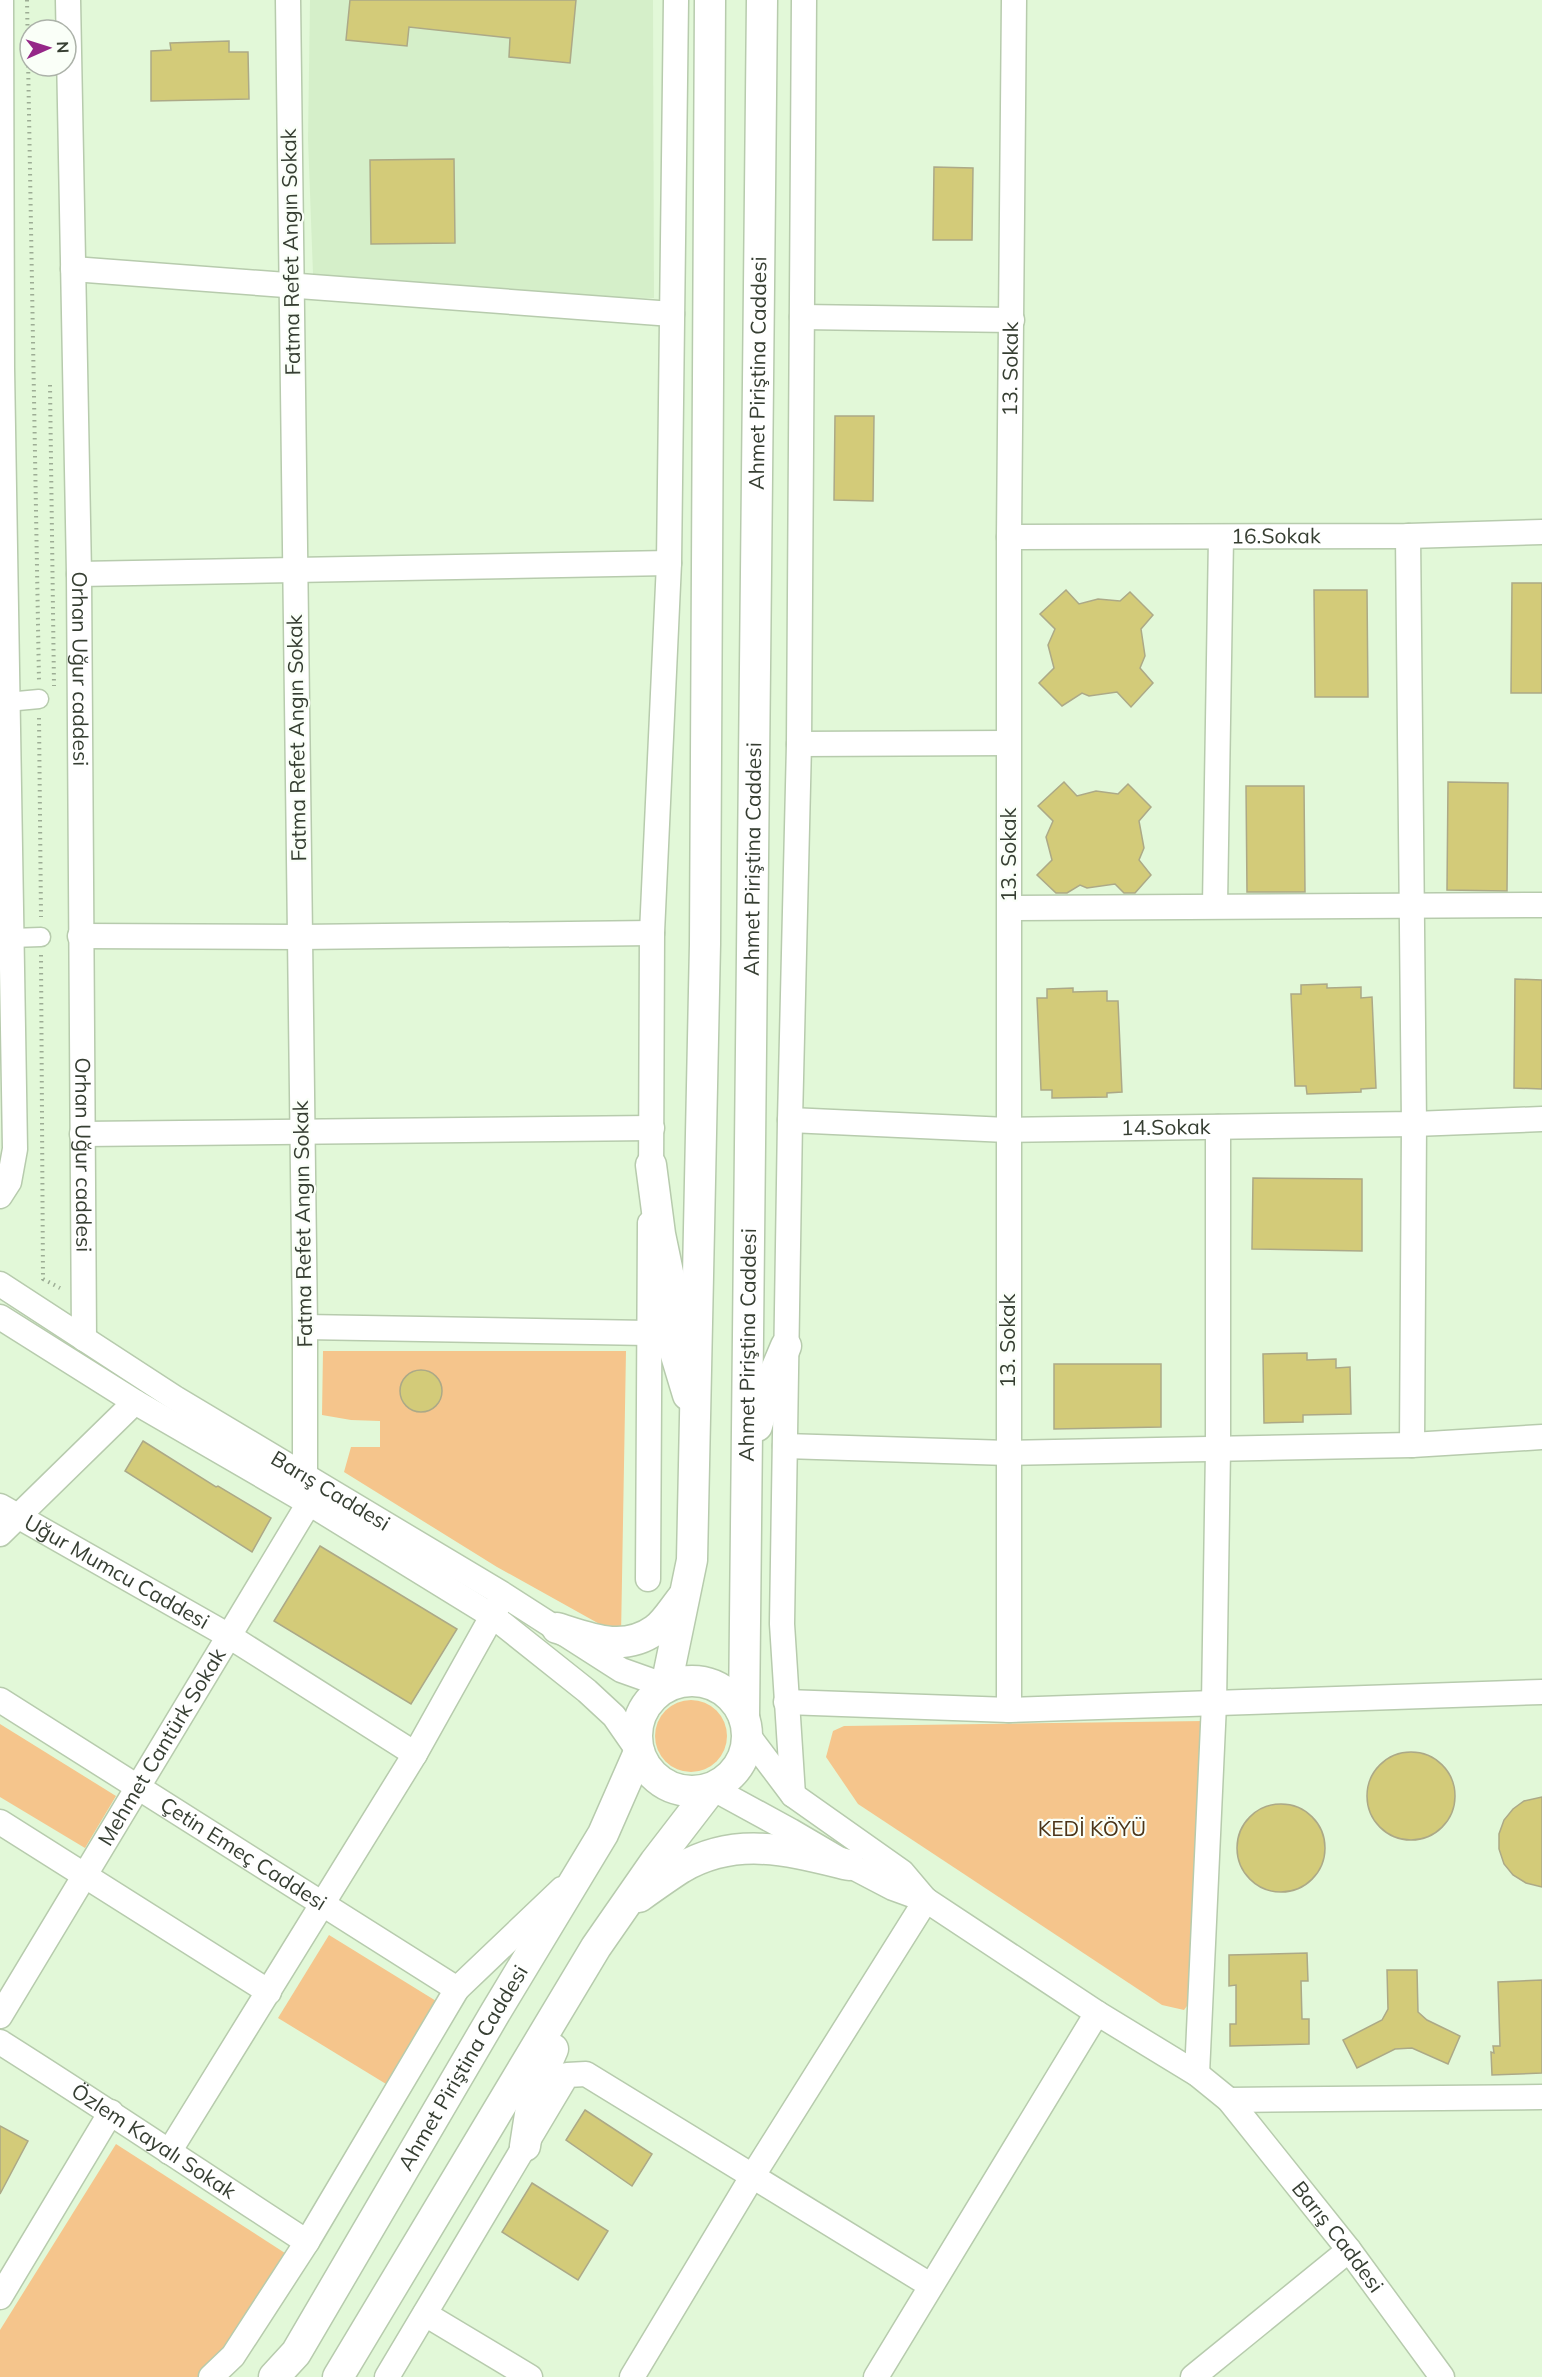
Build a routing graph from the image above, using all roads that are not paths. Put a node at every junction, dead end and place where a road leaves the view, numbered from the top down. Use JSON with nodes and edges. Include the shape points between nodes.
{"nodes":[{"id":1,"x":1,"y":0,"type":"edge"},
{"id":2,"x":68,"y":0,"type":"edge"},
{"id":3,"x":288,"y":0,"type":"edge"},
{"id":4,"x":676,"y":0,"type":"edge"},
{"id":5,"x":710,"y":0,"type":"edge"},
{"id":6,"x":762,"y":0,"type":"edge"},
{"id":7,"x":804,"y":0,"type":"edge"},
{"id":8,"x":1014,"y":0,"type":"edge"},
{"id":9,"x":1,"y":37,"type":"edge"},
{"id":10,"x":1,"y":241,"type":"edge"},
{"id":11,"x":73,"y":269,"type":"junction"},
{"id":12,"x":291,"y":285,"type":"junction"},
{"id":13,"x":672,"y":314,"type":"junction"},
{"id":14,"x":802,"y":317,"type":"junction"},
{"id":15,"x":1012,"y":320,"type":"junction"},
{"id":16,"x":1,"y":368,"type":"edge"},
{"id":17,"x":1542,"y":532,"type":"edge"},
{"id":18,"x":1408,"y":536,"type":"junction"},
{"id":19,"x":1009,"y":537,"type":"junction"},
{"id":20,"x":1221,"y":537,"type":"junction"},
{"id":21,"x":669,"y":563,"type":"junction"},
{"id":22,"x":294,"y":572,"type":"junction"},
{"id":23,"x":79,"y":574,"type":"junction"},
{"id":24,"x":3,"y":598,"type":"edge"},
{"id":25,"x":46,"y":697,"type":"road end"},
{"id":26,"x":7,"y":702,"type":"junction"},
{"id":27,"x":1008,"y":742,"type":"junction"},
{"id":28,"x":800,"y":744,"type":"junction"},
{"id":29,"x":1412,"y":904,"type":"junction"},
{"id":30,"x":1215,"y":905,"type":"junction"},
{"id":31,"x":1542,"y":905,"type":"edge"},
{"id":32,"x":1010,"y":908,"type":"junction"},
{"id":33,"x":652,"y":933,"type":"junction"},
{"id":34,"x":6,"y":935,"type":"edge"},
{"id":35,"x":80,"y":936,"type":"junction"},
{"id":36,"x":41,"y":937,"type":"road end"},
{"id":37,"x":300,"y":937,"type":"junction"},
{"id":38,"x":1542,"y":1119,"type":"edge"},
{"id":39,"x":790,"y":1120,"type":"junction"},
{"id":40,"x":7,"y":1122,"type":"edge"},
{"id":41,"x":1414,"y":1124,"type":"junction"},
{"id":42,"x":1218,"y":1127,"type":"junction"},
{"id":43,"x":652,"y":1128,"type":"junction"},
{"id":44,"x":1007,"y":1130,"type":"junction"},
{"id":45,"x":301,"y":1133,"type":"junction"},
{"id":46,"x":82,"y":1134,"type":"junction"},
{"id":47,"x":651,"y":1165,"type":"junction"},
{"id":48,"x":0,"y":1196,"type":"edge"},
{"id":49,"x":0,"y":1284,"type":"edge"},
{"id":50,"x":0,"y":1317,"type":"edge"},
{"id":51,"x":305,"y":1328,"type":"junction"},
{"id":52,"x":648,"y":1333,"type":"junction"},
{"id":53,"x":84,"y":1339,"type":"junction"},
{"id":54,"x":786,"y":1346,"type":"junction"},
{"id":55,"x":135,"y":1402,"type":"junction"},
{"id":56,"x":695,"y":1420,"type":"junction"},
{"id":57,"x":1542,"y":1437,"type":"edge"},
{"id":58,"x":1412,"y":1445,"type":"junction"},
{"id":59,"x":784,"y":1446,"type":"junction"},
{"id":60,"x":1218,"y":1449,"type":"junction"},
{"id":61,"x":1008,"y":1453,"type":"junction"},
{"id":62,"x":746,"y":1463,"type":"junction"},
{"id":63,"x":304,"y":1475,"type":"junction"},
{"id":64,"x":309,"y":1503,"type":"junction"},
{"id":65,"x":9,"y":1512,"type":"edge"},
{"id":66,"x":0,"y":1534,"type":"edge"},
{"id":67,"x":648,"y":1579,"type":"dead end"},
{"id":68,"x":686,"y":1593,"type":"junction"},
{"id":69,"x":504,"y":1595,"type":"junction"},
{"id":70,"x":494,"y":1617,"type":"junction"},
{"id":71,"x":557,"y":1628,"type":"junction"},
{"id":72,"x":229,"y":1636,"type":"junction"},
{"id":73,"x":666,"y":1686,"type":"junction"},
{"id":74,"x":1542,"y":1692,"type":"edge"},
{"id":75,"x":0,"y":1700,"type":"edge"},
{"id":76,"x":786,"y":1701,"type":"junction"},
{"id":77,"x":1214,"y":1704,"type":"junction"},
{"id":78,"x":1009,"y":1710,"type":"junction"},
{"id":79,"x":745,"y":1726,"type":"junction"},
{"id":80,"x":639,"y":1752,"type":"junction"},
{"id":81,"x":415,"y":1754,"type":"junction"},
{"id":82,"x":139,"y":1788,"type":"junction"},
{"id":83,"x":712,"y":1788,"type":"junction"},
{"id":84,"x":793,"y":1795,"type":"junction"},
{"id":85,"x":0,"y":1822,"type":"edge"},
{"id":86,"x":849,"y":1865,"type":"junction"},
{"id":87,"x":581,"y":1871,"type":"junction"},
{"id":88,"x":86,"y":1875,"type":"junction"},
{"id":89,"x":926,"y":1900,"type":"junction"},
{"id":90,"x":323,"y":1905,"type":"junction"},
{"id":91,"x":621,"y":1908,"type":"junction"},
{"id":92,"x":576,"y":1980,"type":"junction"},
{"id":93,"x":458,"y":1989,"type":"junction"},
{"id":94,"x":269,"y":1992,"type":"junction"},
{"id":95,"x":1097,"y":2013,"type":"junction"},
{"id":96,"x":0,"y":2016,"type":"edge"},
{"id":97,"x":0,"y":2042,"type":"edge"},
{"id":98,"x":1197,"y":2074,"type":"junction"},
{"id":99,"x":1542,"y":2097,"type":"edge"},
{"id":100,"x":1229,"y":2100,"type":"junction"},
{"id":101,"x":111,"y":2112,"type":"junction"},
{"id":102,"x":525,"y":2146,"type":"junction"},
{"id":103,"x":169,"y":2152,"type":"junction"},
{"id":104,"x":752,"y":2177,"type":"junction"},
{"id":105,"x":307,"y":2242,"type":"junction"},
{"id":106,"x":1349,"y":2250,"type":"junction"},
{"id":107,"x":930,"y":2285,"type":"junction"},
{"id":108,"x":0,"y":2297,"type":"edge"},
{"id":109,"x":426,"y":2314,"type":"junction"},
{"id":110,"x":211,"y":2377,"type":"edge"},
{"id":111,"x":274,"y":2377,"type":"edge"},
{"id":112,"x":338,"y":2377,"type":"edge"},
{"id":113,"x":387,"y":2377,"type":"edge"},
{"id":114,"x":530,"y":2377,"type":"edge"},
{"id":115,"x":632,"y":2377,"type":"edge"},
{"id":116,"x":876,"y":2377,"type":"edge"},
{"id":117,"x":1193,"y":2377,"type":"edge"},
{"id":118,"x":1442,"y":2377,"type":"edge"}],
"edges":[{"from":1,"to":9,"type":"street"},
{"from":2,"to":11,"type":"street","name":"Orhan Uğur caddesi"},
{"from":3,"to":12,"type":"street","name":"Fatma Refet Angın Sokak"},
{"from":4,"to":13,"type":"street"},
{"from":5,"to":56,"type":"street","via":[[705,944]]},
{"from":6,"to":62,"type":"street","name":"Ahmet Piriştina Caddesi"},
{"from":7,"to":14,"type":"street"},
{"from":8,"to":15,"type":"street","name":"13. Sokak"},
{"from":9,"to":10,"type":"street"},
{"from":10,"to":16,"type":"street"},
{"from":11,"to":12,"type":"street"},
{"from":11,"to":23,"type":"street","name":"Orhan Uğur caddesi"},
{"from":12,"to":13,"type":"street"},
{"from":12,"to":22,"type":"street","name":"Fatma Refet Angın Sokak"},
{"from":13,"to":21,"type":"street"},
{"from":14,"to":15,"type":"street"},
{"from":14,"to":28,"type":"street"},
{"from":15,"to":19,"type":"street","name":"13. Sokak"},
{"from":16,"to":24,"type":"street"},
{"from":17,"to":18,"type":"street","name":"16.Sokak"},
{"from":18,"to":20,"type":"street","name":"16.Sokak"},
{"from":18,"to":29,"type":"street"},
{"from":19,"to":20,"type":"street","name":"16.Sokak"},
{"from":19,"to":27,"type":"street","name":"13. Sokak"},
{"from":20,"to":30,"type":"street"},
{"from":21,"to":22,"type":"street"},
{"from":21,"to":33,"type":"street"},
{"from":22,"to":23,"type":"street"},
{"from":22,"to":37,"type":"street","name":"Fatma Refet Angın Sokak"},
{"from":23,"to":35,"type":"street","name":"Orhan Uğur caddesi"},
{"from":24,"to":26,"type":"street"},
{"from":25,"to":26,"type":"street"},
{"from":26,"to":34,"type":"street"},
{"from":27,"to":28,"type":"street"},
{"from":27,"to":32,"type":"street","name":"13. Sokak"},
{"from":28,"to":39,"type":"street"},
{"from":29,"to":30,"type":"street"},
{"from":29,"to":31,"type":"street"},
{"from":29,"to":41,"type":"street"},
{"from":30,"to":32,"type":"street"},
{"from":32,"to":44,"type":"street","name":"13. Sokak"},
{"from":33,"to":37,"type":"street"},
{"from":33,"to":43,"type":"street"},
{"from":34,"to":36,"type":"street"},
{"from":34,"to":40,"type":"street"},
{"from":35,"to":37,"type":"street"},
{"from":35,"to":46,"type":"street","name":"Orhan Uğur caddesi"},
{"from":37,"to":45,"type":"street","name":"Fatma Refet Angın Sokak"},
{"from":38,"to":41,"type":"street","name":"14.Sokak"},
{"from":39,"to":44,"type":"street","name":"14.Sokak"},
{"from":39,"to":54,"type":"street"},
{"from":40,"to":48,"type":"street","via":[[15,1149],[9,1182]]},
{"from":41,"to":42,"type":"street","name":"14.Sokak"},
{"from":41,"to":58,"type":"street"},
{"from":42,"to":44,"type":"street","name":"14.Sokak"},
{"from":42,"to":60,"type":"street"},
{"from":43,"to":45,"type":"street"},
{"from":43,"to":47,"type":"street"},
{"from":44,"to":61,"type":"street","name":"13. Sokak"},
{"from":45,"to":46,"type":"street"},
{"from":45,"to":51,"type":"street","name":"Fatma Refet Angın Sokak"},
{"from":46,"to":53,"type":"street","name":"Orhan Uğur caddesi"},
{"from":47,"to":52,"type":"street"},
{"from":47,"to":56,"type":"street","via":[[670,1282],[672,1342]]},
{"from":49,"to":53,"type":"street","name":"Barış Caddesi"},
{"from":50,"to":55,"type":"street","name":"Barış Caddesi"},
{"from":51,"to":52,"type":"street"},
{"from":51,"to":63,"type":"street","name":"Fatma Refet Angın Sokak"},
{"from":52,"to":67,"type":"street"},
{"from":53,"to":63,"type":"street","name":"Barış Caddesi"},
{"from":54,"to":59,"type":"street"},
{"from":54,"to":62,"type":"street","via":[[767,1391]]},
{"from":55,"to":64,"type":"street","name":"Barış Caddesi"},
{"from":55,"to":65,"type":"street"},
{"from":56,"to":68,"type":"street","via":[[692,1560]]},
{"from":57,"to":58,"type":"street"},
{"from":58,"to":60,"type":"street"},
{"from":59,"to":61,"type":"street"},
{"from":59,"to":76,"type":"street","via":[[782,1624]]},
{"from":60,"to":61,"type":"street"},
{"from":60,"to":77,"type":"street"},
{"from":61,"to":78,"type":"street","name":"13. Sokak"},
{"from":62,"to":79,"type":"street","name":"Ahmet Piriştina Caddesi"},
{"from":63,"to":64,"type":"street"},
{"from":63,"to":69,"type":"street","name":"Barış Caddesi"},
{"from":64,"to":70,"type":"street","name":"Barış Caddesi"},
{"from":64,"to":72,"type":"street","name":"Mehmet Cantürk Sokak"},
{"from":65,"to":66,"type":"street"},
{"from":65,"to":72,"type":"street","name":"Uğur Mumcu Caddesi"},
{"from":68,"to":71,"type":"street","via":[[656,1630],[627,1643],[602,1642]]},
{"from":68,"to":73,"type":"street"},
{"from":69,"to":70,"type":"street"},
{"from":69,"to":71,"type":"street","name":"Barış Caddesi"},
{"from":70,"to":80,"type":"street","name":"Barış Caddesi","via":[[614,1716]]},
{"from":70,"to":81,"type":"street"},
{"from":71,"to":73,"type":"street","name":"Barış Caddesi","via":[[621,1670]]},
{"from":72,"to":81,"type":"street","name":"Uğur Mumcu Caddesi"},
{"from":72,"to":82,"type":"street","name":"Mehmet Cantürk Sokak"},
{"from":73,"to":79,"type":"street","via":[[691,1681],[708,1683],[735,1702]]},
{"from":73,"to":80,"type":"street","via":[[647,1704],[639,1719]]},
{"from":74,"to":77,"type":"street"},
{"from":75,"to":82,"type":"street","name":"Çetin Emeç Caddesi"},
{"from":76,"to":78,"type":"street"},
{"from":76,"to":84,"type":"street"},
{"from":77,"to":78,"type":"street"},
{"from":77,"to":98,"type":"street"},
{"from":79,"to":83,"type":"street","via":[[745,1751],[738,1767]]},
{"from":79,"to":84,"type":"street"},
{"from":80,"to":83,"type":"street","via":[[647,1769],[676,1790]]},
{"from":80,"to":87,"type":"street","name":"Ahmet Piriştina Caddesi","via":[[603,1834]]},
{"from":81,"to":90,"type":"street"},
{"from":82,"to":88,"type":"street","name":"Mehmet Cantürk Sokak"},
{"from":82,"to":90,"type":"street","name":"Çetin Emeç Caddesi"},
{"from":83,"to":86,"type":"street"},
{"from":83,"to":91,"type":"street"},
{"from":84,"to":89,"type":"street","via":[[902,1872]]},
{"from":85,"to":88,"type":"street"},
{"from":86,"to":89,"type":"street"},
{"from":86,"to":91,"type":"street","via":[[784,1849],[749,1847],[716,1853],[683,1867]]},
{"from":87,"to":93,"type":"street"},
{"from":87,"to":111,"type":"street","name":"Ahmet Piriştina Caddesi","via":[[296,2353]]},
{"from":88,"to":94,"type":"street"},
{"from":88,"to":96,"type":"street","name":"Mehmet Cantürk Sokak"},
{"from":89,"to":95,"type":"street","name":"Barış Caddesi"},
{"from":89,"to":104,"type":"street"},
{"from":90,"to":93,"type":"street","name":"Çetin Emeç Caddesi"},
{"from":90,"to":94,"type":"street"},
{"from":91,"to":92,"type":"street"},
{"from":92,"to":102,"type":"street","via":[[571,2015],[533,2096]]},
{"from":92,"to":112,"type":"street"},
{"from":93,"to":105,"type":"street"},
{"from":94,"to":103,"type":"street"},
{"from":95,"to":98,"type":"street","name":"Barış Caddesi"},
{"from":95,"to":107,"type":"street"},
{"from":97,"to":101,"type":"street","name":"Özlem Kayalı Sokak"},
{"from":98,"to":100,"type":"street","name":"Barış Caddesi"},
{"from":99,"to":100,"type":"street"},
{"from":100,"to":106,"type":"street","name":"Barış Caddesi"},
{"from":101,"to":103,"type":"street","name":"Özlem Kayalı Sokak"},
{"from":101,"to":108,"type":"street"},
{"from":102,"to":104,"type":"street","via":[[567,2075],[586,2074]]},
{"from":102,"to":109,"type":"street"},
{"from":103,"to":105,"type":"street","name":"Özlem Kayalı Sokak"},
{"from":104,"to":107,"type":"street"},
{"from":104,"to":115,"type":"street"},
{"from":105,"to":110,"type":"street","via":[[233,2356]]},
{"from":106,"to":117,"type":"street"},
{"from":106,"to":118,"type":"street","name":"Barış Caddesi"},
{"from":107,"to":116,"type":"street"},
{"from":109,"to":113,"type":"street"},
{"from":109,"to":114,"type":"street"}]}
